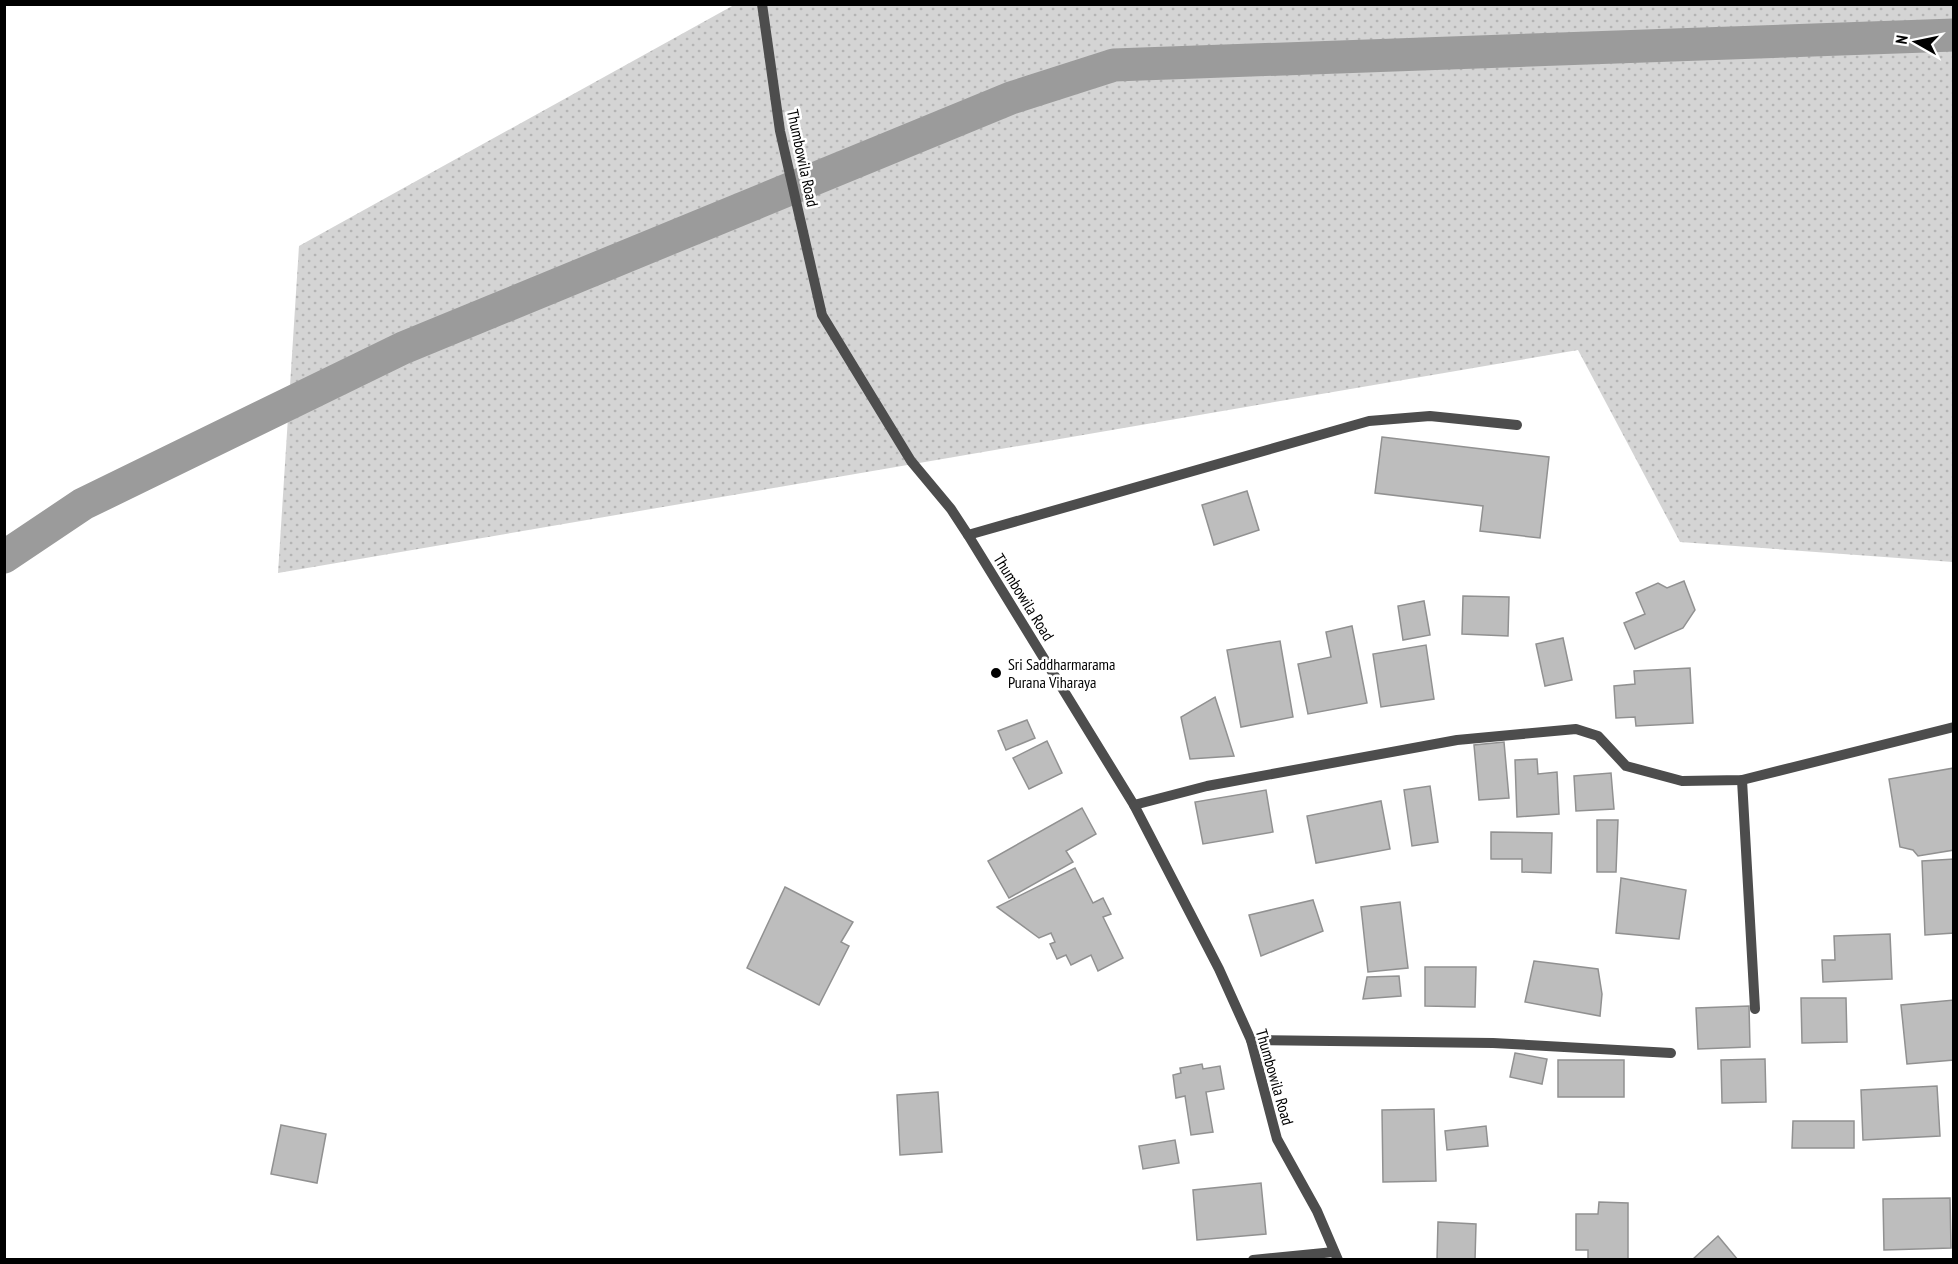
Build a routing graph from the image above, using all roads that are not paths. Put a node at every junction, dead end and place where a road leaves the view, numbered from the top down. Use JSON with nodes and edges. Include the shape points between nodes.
{"nodes":[{"id":1,"x":762,"y":4,"type":"edge"},
{"id":2,"x":1517,"y":425,"type":"dead end"},
{"id":3,"x":968,"y":536,"type":"junction"},
{"id":4,"x":1953,"y":727,"type":"edge"},
{"id":5,"x":1742,"y":780,"type":"junction"},
{"id":6,"x":1134,"y":805,"type":"junction"},
{"id":7,"x":1755,"y":1009,"type":"dead end"},
{"id":8,"x":1251,"y":1040,"type":"junction"},
{"id":9,"x":1671,"y":1053,"type":"dead end"},
{"id":10,"x":1336,"y":1256,"type":"edge"},
{"id":11,"x":1253,"y":1260,"type":"edge"}],
"edges":[{"from":1,"to":3,"type":"street","name":"Thumbowila Road","via":[[780,131],[822,315],[911,461]]},
{"from":2,"to":3,"type":"street","via":[[1430,416],[1369,421]]},
{"from":3,"to":6,"type":"street","name":"Thumbowila Road"},
{"from":4,"to":5,"type":"street"},
{"from":5,"to":6,"type":"street","via":[[1682,781],[1626,766],[1598,736],[1576,729],[1457,740],[1207,786]]},
{"from":5,"to":7,"type":"street"},
{"from":6,"to":8,"type":"street","name":"Thumbowila Road"},
{"from":8,"to":9,"type":"street","via":[[1493,1043]]},
{"from":8,"to":10,"type":"street","name":"Thumbowila Road","via":[[1277,1138],[1317,1211]]},
{"from":10,"to":11,"type":"street"}]}
